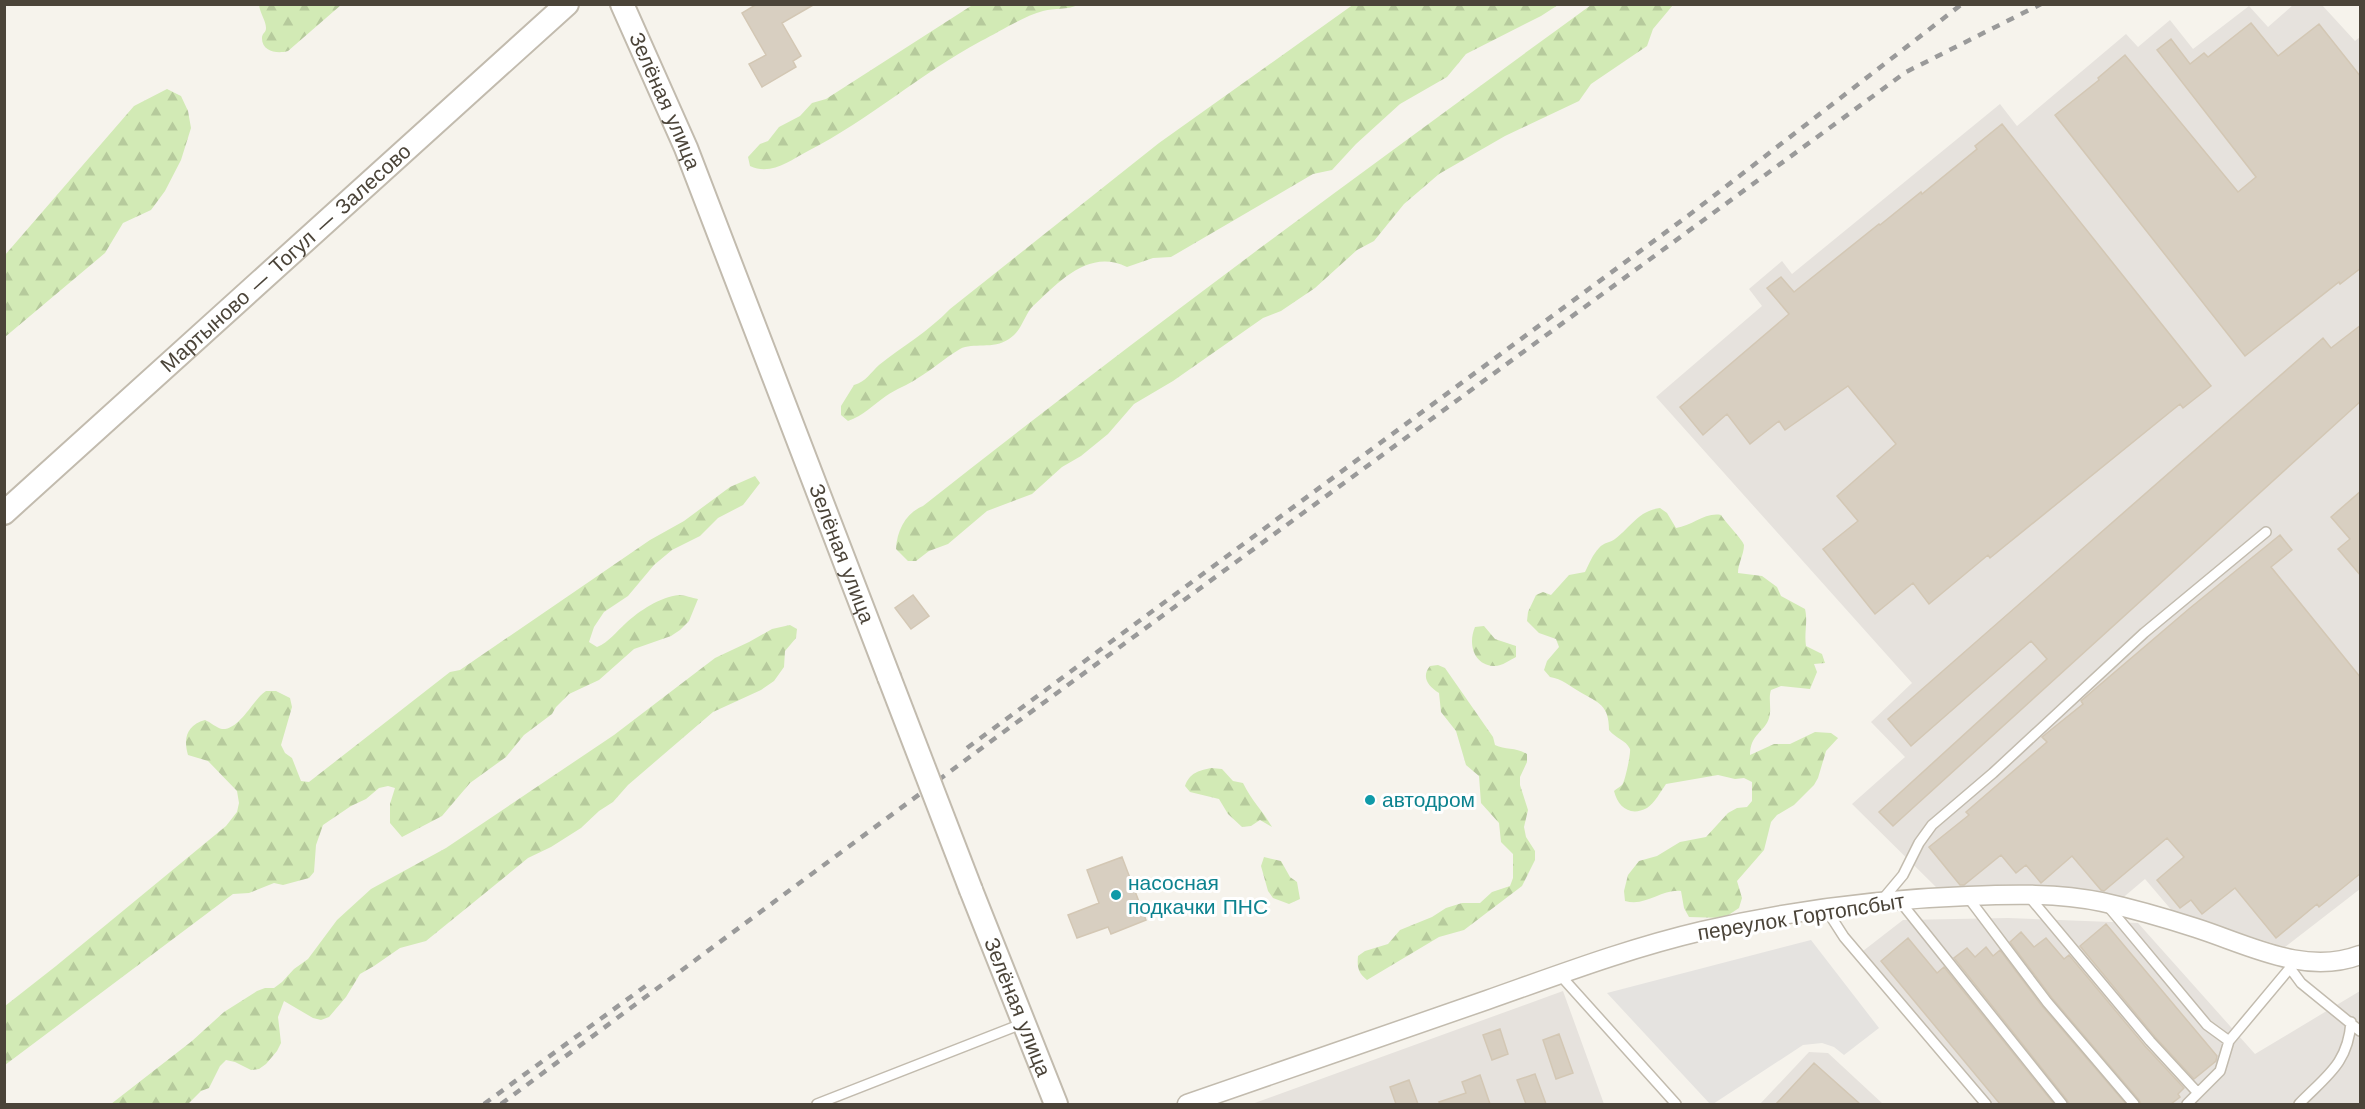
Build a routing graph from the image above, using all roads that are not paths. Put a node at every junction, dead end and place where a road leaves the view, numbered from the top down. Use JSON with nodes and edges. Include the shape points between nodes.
{"nodes":[{"id":1,"x":567,"y":4,"type":"edge"},
{"id":2,"x":622,"y":4,"type":"edge"},
{"id":3,"x":4,"y":513,"type":"edge"},
{"id":4,"x":2266,"y":532,"type":"dead end"},
{"id":5,"x":2027,"y":894,"type":"junction"},
{"id":6,"x":1967,"y":896,"type":"junction"},
{"id":7,"x":1889,"y":901,"type":"junction"},
{"id":8,"x":2105,"y":903,"type":"junction"},
{"id":9,"x":1826,"y":909,"type":"junction"},
{"id":10,"x":2361,"y":955,"type":"edge"},
{"id":11,"x":2290,"y":963,"type":"junction"},
{"id":12,"x":1560,"y":975,"type":"junction"},
{"id":13,"x":2351,"y":1022,"type":"junction"},
{"id":14,"x":1024,"y":1023,"type":"junction"},
{"id":15,"x":2361,"y":1031,"type":"edge"},
{"id":16,"x":2229,"y":1041,"type":"junction"},
{"id":17,"x":2198,"y":1093,"type":"junction"},
{"id":18,"x":817,"y":1104,"type":"edge"},
{"id":19,"x":1056,"y":1104,"type":"edge"},
{"id":20,"x":1187,"y":1104,"type":"edge"},
{"id":21,"x":1676,"y":1104,"type":"edge"},
{"id":22,"x":1986,"y":1104,"type":"edge"},
{"id":23,"x":2062,"y":1104,"type":"edge"},
{"id":24,"x":2134,"y":1104,"type":"edge"},
{"id":25,"x":2187,"y":1104,"type":"edge"},
{"id":26,"x":2300,"y":1104,"type":"edge"}],
"edges":[{"from":1,"to":3,"type":"street","name":"Мартыново — Тогул — Залесово"},
{"from":2,"to":14,"type":"street","name":"Зелёная улица","bridge":true,"via":[[686,148]]},
{"from":4,"to":7,"type":"lane","via":[[2144,633],[1932,825]]},
{"from":5,"to":6,"type":"street","name":"переулок Гортопсбыт"},
{"from":5,"to":8,"type":"street","name":"переулок Гортопсбыт"},
{"from":5,"to":17,"type":"lane"},
{"from":6,"to":7,"type":"street","name":"переулок Гортопсбыт"},
{"from":6,"to":24,"type":"lane","via":[[2047,1002]]},
{"from":7,"to":9,"type":"street","name":"переулок Гортопсбыт"},
{"from":7,"to":23,"type":"lane"},
{"from":8,"to":11,"type":"street","name":"переулок Гортопсбыт","via":[[2196,927]]},
{"from":8,"to":16,"type":"lane","via":[[2207,1024]]},
{"from":9,"to":12,"type":"street","name":"переулок Гортопсбыт","via":[[1699,932]]},
{"from":9,"to":22,"type":"lane","via":[[1844,937]]},
{"from":10,"to":11,"type":"street","name":"переулок Гортопсбыт","via":[[2321,963]]},
{"from":11,"to":13,"type":"lane","via":[[2301,983]]},
{"from":11,"to":16,"type":"lane"},
{"from":12,"to":20,"type":"street","name":"переулок Гортопсбыт"},
{"from":12,"to":21,"type":"lane"},
{"from":13,"to":15,"type":"lane"},
{"from":13,"to":26,"type":"lane","via":[[2349,1040],[2337,1066]]},
{"from":14,"to":18,"type":"lane"},
{"from":14,"to":19,"type":"street","name":"Зелёная улица"},
{"from":16,"to":17,"type":"lane","via":[[2220,1071]]},
{"from":17,"to":25,"type":"lane"}]}
